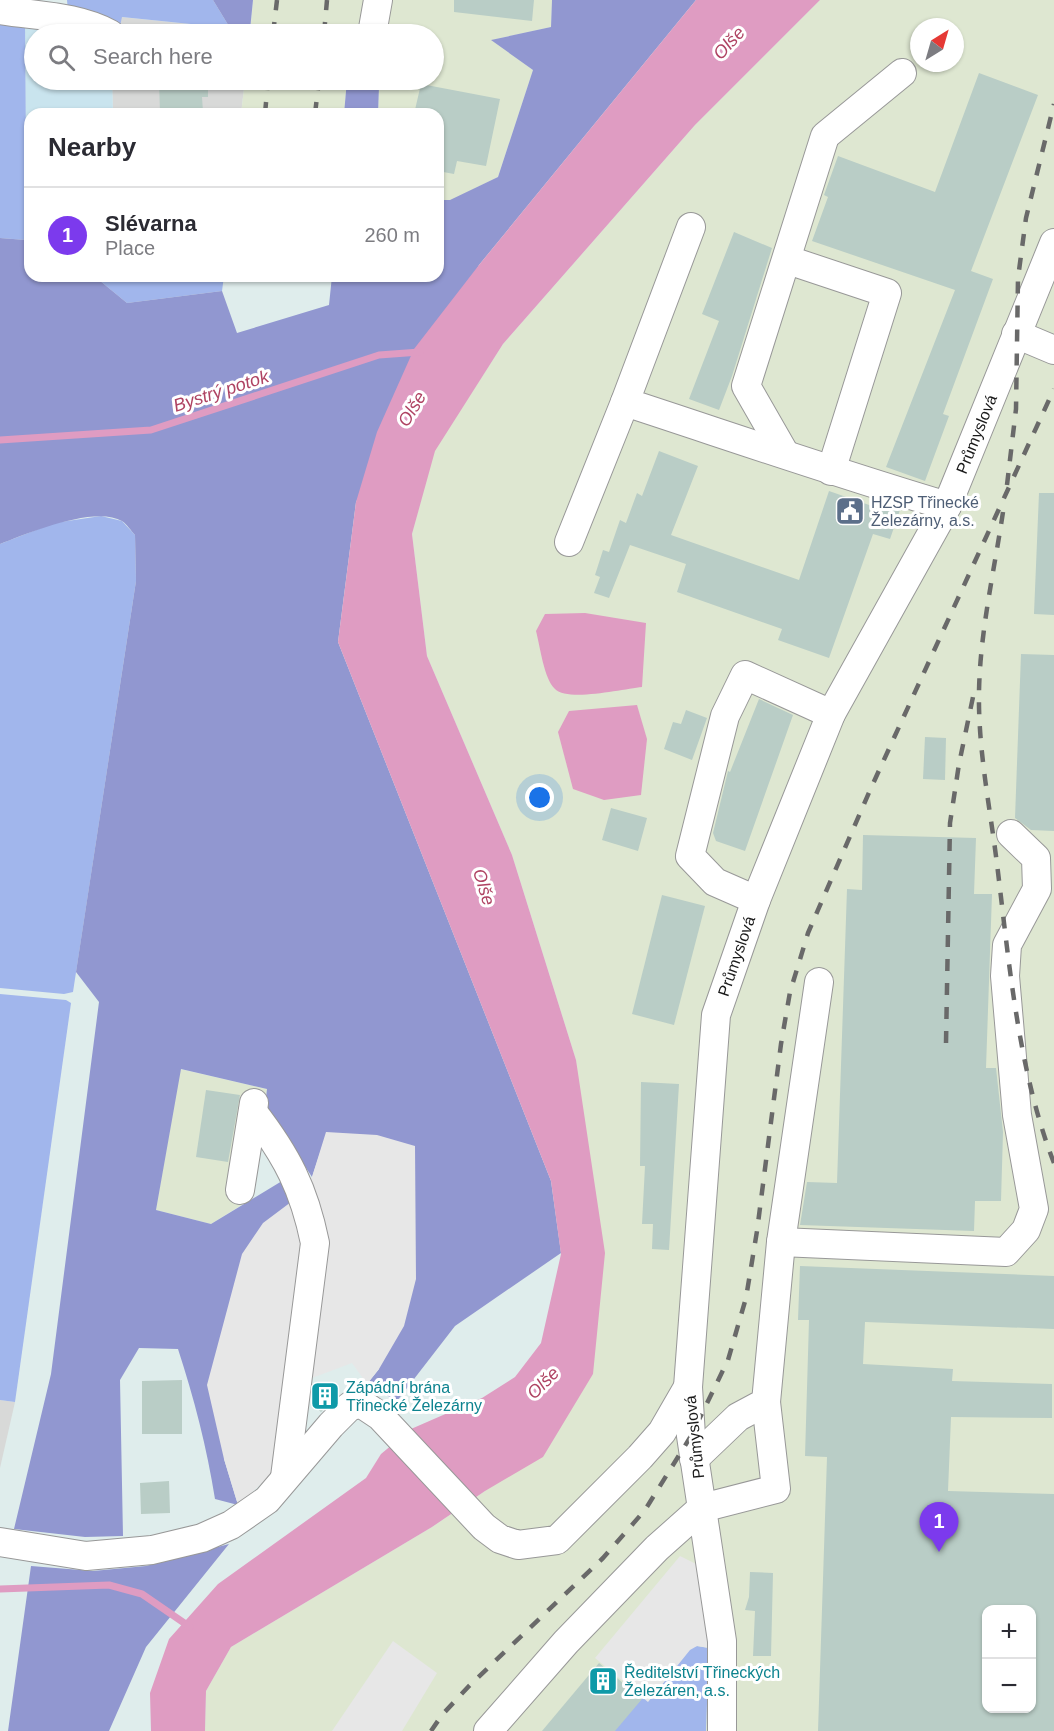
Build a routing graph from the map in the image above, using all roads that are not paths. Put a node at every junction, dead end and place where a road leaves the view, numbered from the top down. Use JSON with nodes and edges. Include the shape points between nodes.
{"nodes":[{"id":1,"x":378,"y":0,"type":"edge"},
{"id":2,"x":0,"y":10,"type":"edge"},
{"id":3,"x":84,"y":24,"type":"edge"},
{"id":4,"x":374,"y":24,"type":"edge"},
{"id":5,"x":902,"y":73,"type":"dead end"},
{"id":6,"x":691,"y":227,"type":"dead end"},
{"id":7,"x":1054,"y":243,"type":"edge"},
{"id":8,"x":788,"y":260,"type":"junction"},
{"id":9,"x":1016,"y":334,"type":"junction"},
{"id":10,"x":1054,"y":350,"type":"edge"},
{"id":11,"x":625,"y":402,"type":"junction"},
{"id":12,"x":785,"y":454,"type":"junction"},
{"id":13,"x":831,"y":471,"type":"junction"},
{"id":14,"x":947,"y":506,"type":"junction"},
{"id":15,"x":569,"y":542,"type":"dead end"},
{"id":16,"x":831,"y":714,"type":"junction"},
{"id":17,"x":1011,"y":834,"type":"dead end"},
{"id":18,"x":756,"y":900,"type":"junction"},
{"id":19,"x":819,"y":982,"type":"dead end"},
{"id":20,"x":240,"y":1190,"type":"dead end"},
{"id":21,"x":781,"y":1242,"type":"junction"},
{"id":22,"x":688,"y":1387,"type":"junction"},
{"id":23,"x":766,"y":1402,"type":"junction"},
{"id":24,"x":694,"y":1459,"type":"junction"},
{"id":25,"x":285,"y":1477,"type":"junction"},
{"id":26,"x":702,"y":1508,"type":"junction"},
{"id":27,"x":0,"y":1542,"type":"edge"},
{"id":28,"x":488,"y":1731,"type":"edge"},
{"id":29,"x":722,"y":1731,"type":"edge"}],
"edges":[{"from":1,"to":4,"type":"street"},
{"from":2,"to":3,"type":"street"},
{"from":5,"to":8,"type":"street","via":[[825,136]]},
{"from":6,"to":11,"type":"street"},
{"from":7,"to":9,"type":"street","name":"Průmyslová"},
{"from":8,"to":12,"type":"street","via":[[746,386]]},
{"from":8,"to":13,"type":"street","via":[[887,293]]},
{"from":9,"to":10,"type":"street"},
{"from":9,"to":14,"type":"street","name":"Průmyslová"},
{"from":11,"to":12,"type":"street"},
{"from":11,"to":15,"type":"street"},
{"from":12,"to":13,"type":"street"},
{"from":13,"to":14,"type":"street"},
{"from":14,"to":16,"type":"street","name":"Průmyslová"},
{"from":16,"to":18,"type":"street","name":"Průmyslová"},
{"from":16,"to":18,"type":"street","via":[[745,675],[725,716],[690,856],[715,882]]},
{"from":17,"to":21,"type":"street","via":[[1036,858],[1037,889],[1007,945],[1005,976],[1017,1115],[1034,1209],[1026,1230],[1006,1252]]},
{"from":18,"to":22,"type":"street","name":"Průmyslová","via":[[716,1015]]},
{"from":19,"to":21,"type":"street","via":[[822,1047]]},
{"from":20,"to":25,"type":"street","via":[[254,1105],[296,1180],[315,1243]]},
{"from":21,"to":23,"type":"street"},
{"from":22,"to":24,"type":"street","name":"Průmyslová"},
{"from":22,"to":25,"type":"street","via":[[662,1432],[557,1540],[518,1545],[500,1539],[484,1527],[380,1416],[362,1404],[350,1406]]},
{"from":23,"to":24,"type":"street","via":[[738,1417]]},
{"from":23,"to":26,"type":"street","via":[[776,1489]]},
{"from":24,"to":26,"type":"street","name":"Průmyslová"},
{"from":25,"to":27,"type":"street","via":[[267,1500],[231,1525],[202,1538],[152,1550],[86,1556]]},
{"from":26,"to":28,"type":"street","via":[[657,1548]]},
{"from":26,"to":29,"type":"street","name":"Průmyslová","via":[[722,1641]]}]}
